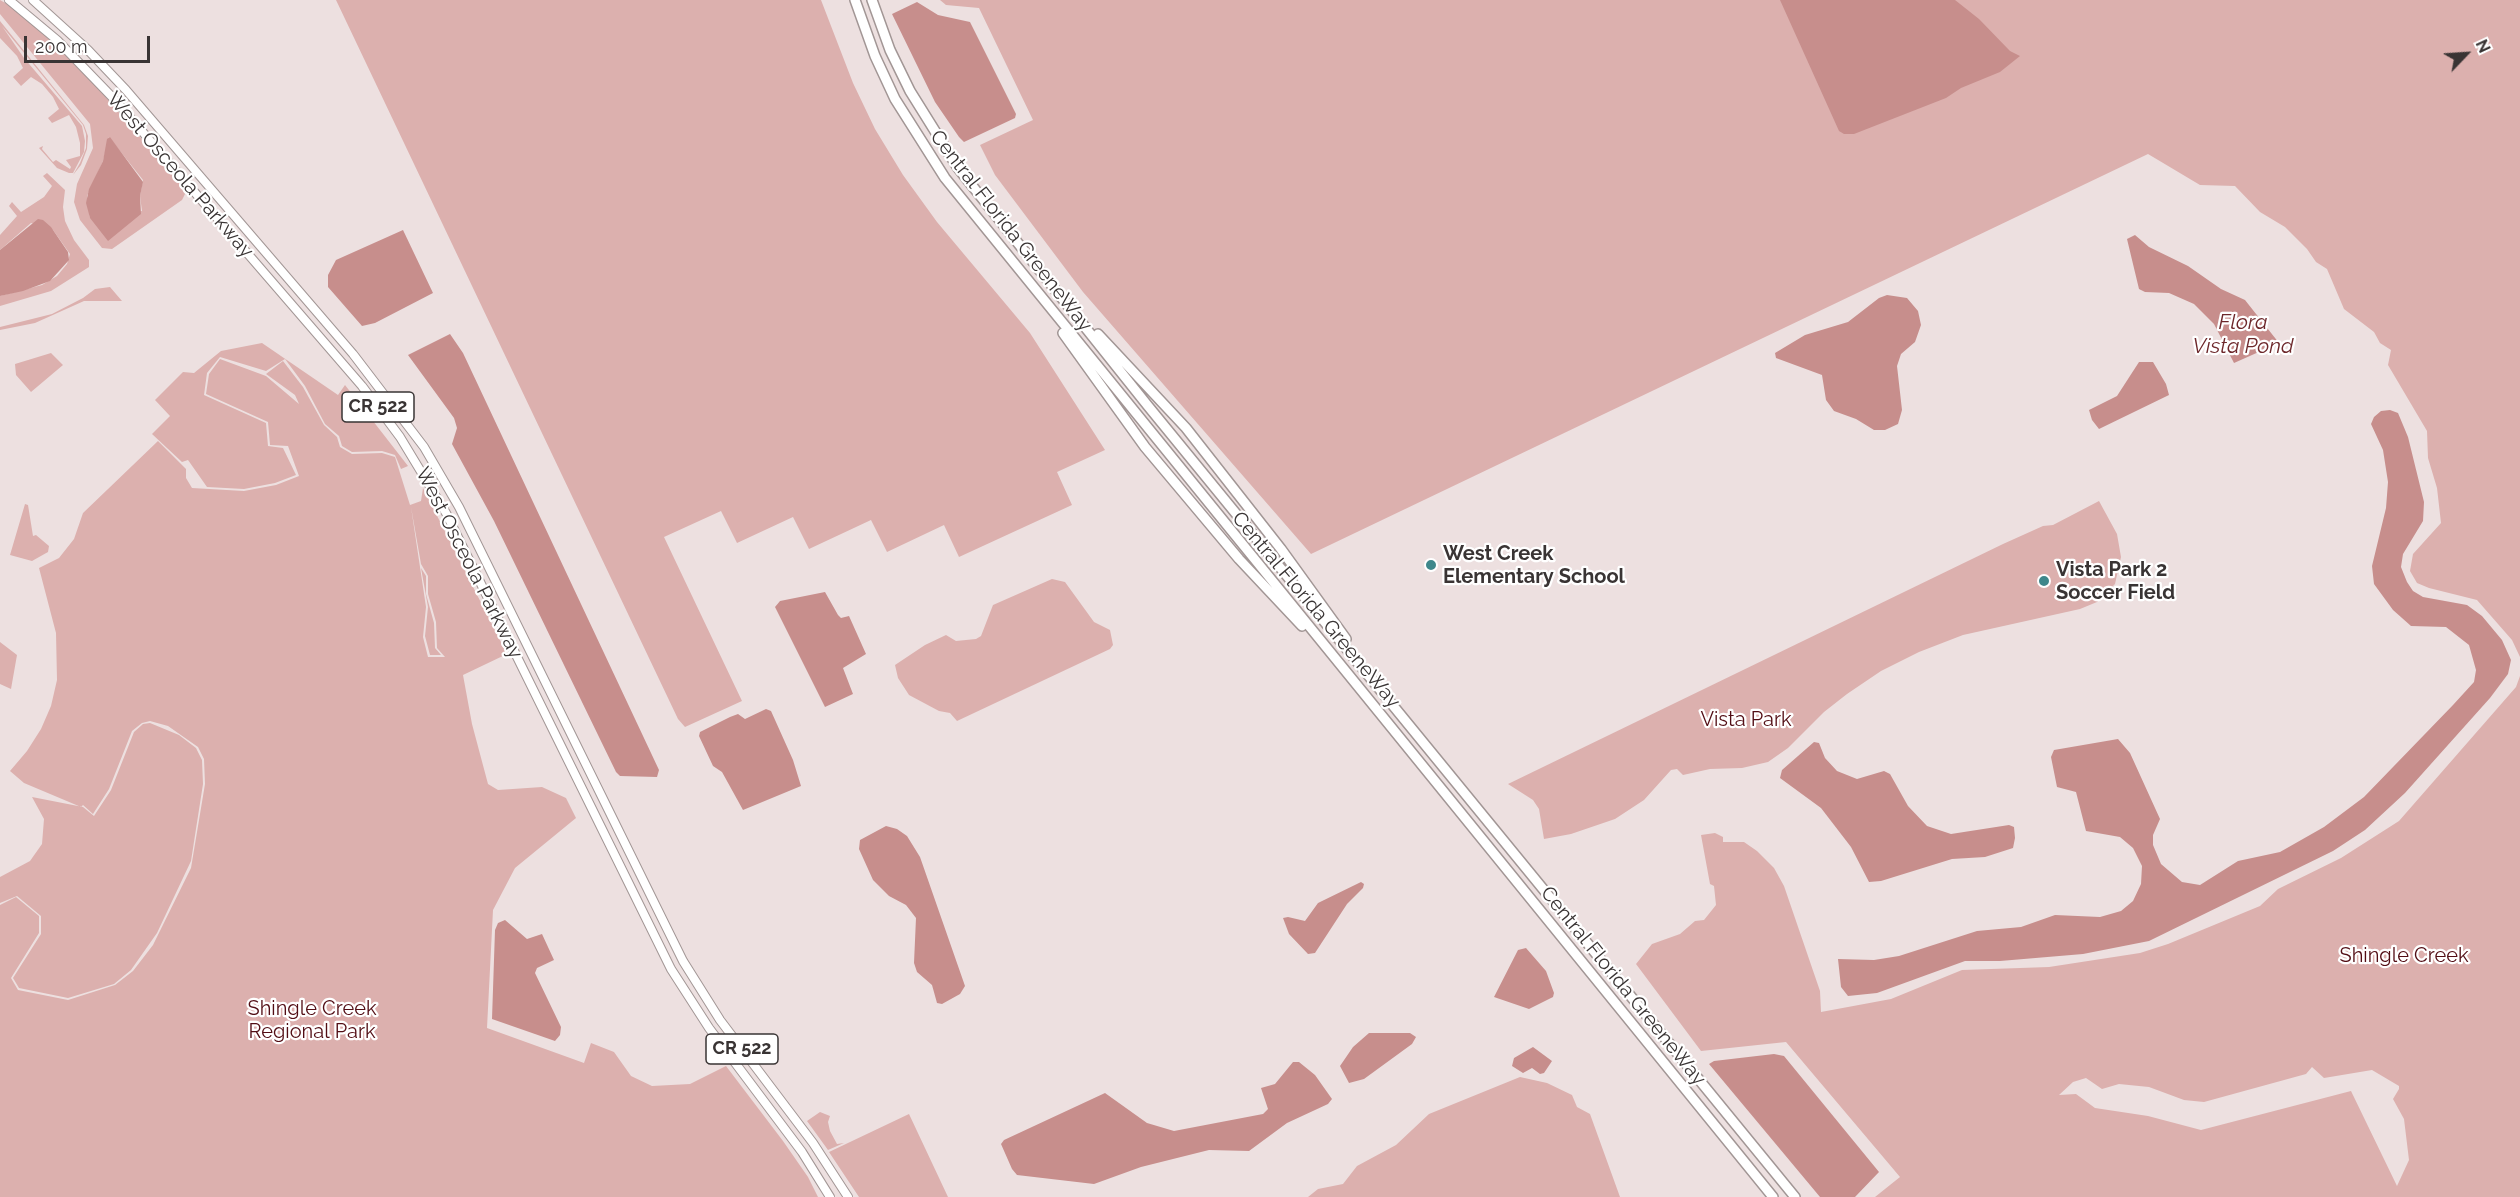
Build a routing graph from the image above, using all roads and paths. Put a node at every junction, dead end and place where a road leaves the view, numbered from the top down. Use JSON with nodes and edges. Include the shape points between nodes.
{"nodes":[{"id":1,"x":9,"y":0,"type":"edge"},
{"id":2,"x":33,"y":0,"type":"edge"},
{"id":3,"x":855,"y":0,"type":"edge"},
{"id":4,"x":872,"y":0,"type":"edge"},
{"id":5,"x":1040,"y":270,"type":"junction"},
{"id":6,"x":1035,"y":291,"type":"junction"},
{"id":7,"x":1348,"y":676,"type":"junction"},
{"id":8,"x":1376,"y":683,"type":"junction"},
{"id":9,"x":830,"y":1197,"type":"edge"},
{"id":10,"x":848,"y":1197,"type":"edge"},
{"id":11,"x":1773,"y":1197,"type":"edge"},
{"id":12,"x":1795,"y":1197,"type":"edge"}],
"edges":[{"from":1,"to":9,"type":"main road","name":"West Osceola Parkway","number":"CR 522","via":[[96,78],[362,386],[400,437],[457,534],[666,959],[709,1028],[802,1152]]},
{"from":2,"to":10,"type":"main road","name":"West Osceola Parkway","number":"CR 522","via":[[126,90],[412,428],[459,507],[683,962],[720,1020],[813,1143]]},
{"from":3,"to":6,"type":"highway","name":"Central Florida GreeneWay","via":[[884,77],[918,140]]},
{"from":4,"to":5,"type":"highway","name":"Central Florida GreeneWay","via":[[899,70],[933,131]]},
{"from":5,"to":8,"type":"highway","name":"Central Florida GreeneWay"},
{"from":5,"to":8,"type":"highway","via":[[1186,428],[1321,603]]},
{"from":6,"to":7,"type":"highway","name":"Central Florida GreeneWay"},
{"from":6,"to":7,"type":"highway","via":[[1164,471]]},
{"from":7,"to":11,"type":"highway","name":"Central Florida GreeneWay"},
{"from":8,"to":12,"type":"highway","name":"Central Florida GreeneWay"}]}
